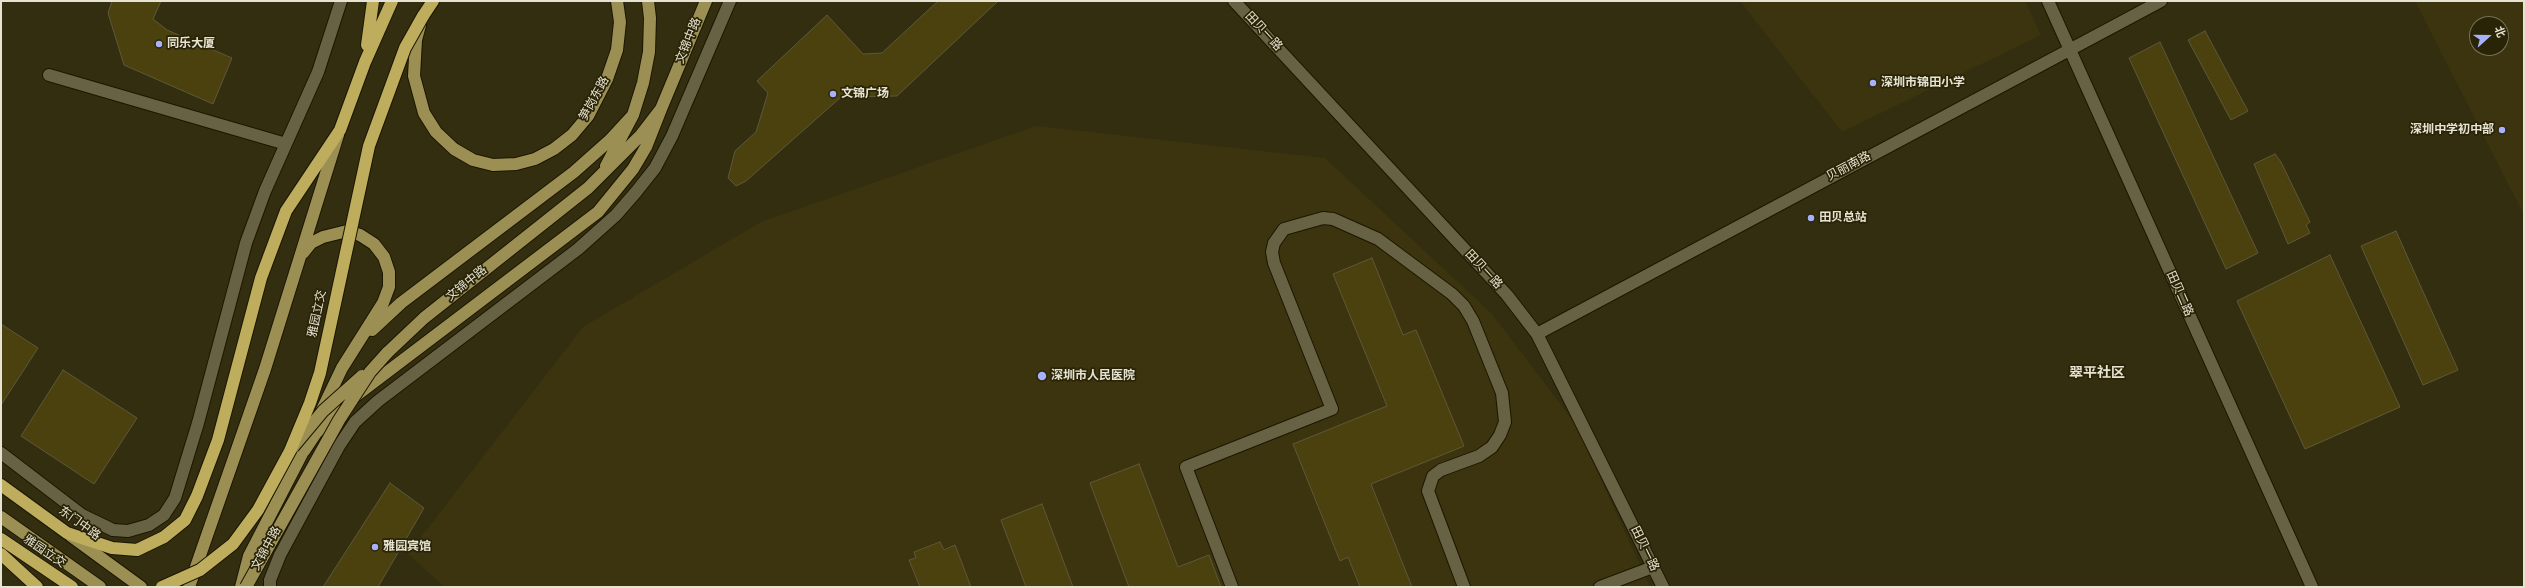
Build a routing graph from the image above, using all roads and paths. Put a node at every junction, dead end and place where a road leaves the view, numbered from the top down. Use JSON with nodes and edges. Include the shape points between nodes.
{"nodes":[{"id":1,"x":341,"y":1,"type":"edge"},
{"id":2,"x":373,"y":1,"type":"edge"},
{"id":3,"x":392,"y":1,"type":"edge"},
{"id":4,"x":433,"y":1,"type":"edge"},
{"id":5,"x":617,"y":1,"type":"edge"},
{"id":6,"x":648,"y":1,"type":"edge"},
{"id":7,"x":706,"y":1,"type":"edge"},
{"id":8,"x":730,"y":1,"type":"edge"},
{"id":9,"x":1234,"y":1,"type":"edge"},
{"id":10,"x":2048,"y":1,"type":"edge"},
{"id":11,"x":2161,"y":1,"type":"edge"},
{"id":12,"x":422,"y":16,"type":"junction"},
{"id":13,"x":2068,"y":50,"type":"junction"},
{"id":14,"x":365,"y":62,"type":"junction"},
{"id":15,"x":49,"y":75,"type":"dead end"},
{"id":16,"x":661,"y":109,"type":"junction"},
{"id":17,"x":633,"y":115,"type":"junction"},
{"id":18,"x":340,"y":130,"type":"junction"},
{"id":19,"x":286,"y":144,"type":"junction"},
{"id":20,"x":588,"y":188,"type":"junction"},
{"id":21,"x":299,"y":259,"type":"junction"},
{"id":22,"x":1537,"y":334,"type":"junction"},
{"id":23,"x":356,"y":347,"type":"junction"},
{"id":24,"x":387,"y":353,"type":"junction"},
{"id":25,"x":290,"y":451,"type":"junction"},
{"id":26,"x":304,"y":451,"type":"junction"},
{"id":27,"x":1,"y":453,"type":"edge"},
{"id":28,"x":1,"y":485,"type":"edge"},
{"id":29,"x":1,"y":517,"type":"edge"},
{"id":30,"x":67,"y":533,"type":"junction"},
{"id":31,"x":1,"y":539,"type":"edge"},
{"id":32,"x":1,"y":554,"type":"edge"},
{"id":33,"x":1,"y":562,"type":"edge"},
{"id":34,"x":1653,"y":567,"type":"junction"},
{"id":35,"x":196,"y":569,"type":"junction"},
{"id":36,"x":34,"y":587,"type":"edge"},
{"id":37,"x":37,"y":587,"type":"edge"},
{"id":38,"x":72,"y":587,"type":"edge"},
{"id":39,"x":100,"y":587,"type":"edge"},
{"id":40,"x":141,"y":587,"type":"edge"},
{"id":41,"x":162,"y":587,"type":"edge"},
{"id":42,"x":189,"y":587,"type":"edge"},
{"id":43,"x":194,"y":587,"type":"edge"},
{"id":44,"x":241,"y":587,"type":"edge"},
{"id":45,"x":246,"y":587,"type":"edge"},
{"id":46,"x":270,"y":587,"type":"edge"},
{"id":47,"x":1232,"y":587,"type":"edge"},
{"id":48,"x":1464,"y":587,"type":"edge"},
{"id":49,"x":1600,"y":587,"type":"edge"},
{"id":50,"x":1663,"y":587,"type":"edge"},
{"id":51,"x":2312,"y":587,"type":"edge"}],
"edges":[{"from":1,"to":19,"type":"street","via":[[318,72]]},
{"from":2,"to":14,"type":"highway"},
{"from":3,"to":14,"type":"highway"},
{"from":4,"to":12,"type":"highway","name":"雅园立交"},
{"from":5,"to":12,"type":"main road","name":"笋岗东路","bridge":true,"via":[[620,22],[617,50],[607,79],[588,116],[572,135],[548,153],[535,160],[516,164],[493,165],[473,160],[454,149],[436,132],[424,113],[414,76],[416,40]]},
{"from":6,"to":17,"type":"main road","via":[[649,52]]},
{"from":7,"to":16,"type":"main road","name":"文锦中路"},
{"from":8,"to":46,"type":"street","via":[[672,136],[655,168],[636,192],[589,240],[378,401],[355,422],[339,446],[280,555],[270,580]]},
{"from":9,"to":22,"type":"street","name":"田贝一路","via":[[1507,295]]},
{"from":10,"to":13,"type":"street","name":"田贝二路"},
{"from":11,"to":13,"type":"street","name":"贝丽南路"},
{"from":12,"to":25,"type":"highway","name":"雅园立交","bridge":true,"via":[[405,48],[369,146],[320,373],[308,410]]},
{"from":13,"to":22,"type":"street","name":"贝丽南路"},
{"from":13,"to":51,"type":"street","name":"田贝二路"},
{"from":14,"to":18,"type":"highway"},
{"from":15,"to":19,"type":"street"},
{"from":16,"to":20,"type":"main road","name":"文锦中路","via":[[627,151]]},
{"from":16,"to":26,"type":"main road","via":[[646,147],[633,169],[598,212],[341,407]]},
{"from":17,"to":20,"type":"main road","via":[[606,167]]},
{"from":17,"to":23,"type":"main road","via":[[590,159],[401,303]]},
{"from":18,"to":21,"type":"main road"},
{"from":18,"to":30,"type":"highway","via":[[286,211],[261,278],[218,440],[197,496],[184,520],[164,537],[137,550],[112,548]]},
{"from":19,"to":27,"type":"street","via":[[246,243],[198,423],[175,498],[164,515],[148,526],[128,531],[113,530],[82,515]]},
{"from":20,"to":24,"type":"main road","name":"文锦中路","via":[[424,318]]},
{"from":21,"to":23,"type":"main road","via":[[311,243],[335,232],[347,231],[360,235],[374,244],[384,257],[389,272],[389,287],[383,303]]},
{"from":21,"to":35,"type":"main road","via":[[265,369]]},
{"from":22,"to":34,"type":"street","name":"田贝一路"},
{"from":23,"to":26,"type":"main road","via":[[329,394]]},
{"from":24,"to":25,"type":"main road","bridge":true,"via":[[324,411]]},
{"from":24,"to":45,"type":"main road","name":"文锦中路","bridge":true,"via":[[370,372],[339,420]]},
{"from":25,"to":41,"type":"highway","name":"雅园立交","bridge":true,"via":[[258,510],[233,544],[200,570]]},
{"from":26,"to":44,"type":"main road","via":[[249,556]]},
{"from":28,"to":30,"type":"highway","name":"东门中路"},
{"from":29,"to":39,"type":"main road"},
{"from":30,"to":40,"type":"main road","name":"东门中路"},
{"from":31,"to":38,"type":"highway","name":"雅园立交"},
{"from":32,"to":37,"type":"highway"},
{"from":33,"to":36,"type":"street"},
{"from":34,"to":49,"type":"street"},
{"from":34,"to":50,"type":"street","name":"田贝一路"},
{"from":35,"to":42,"type":"main road"},
{"from":35,"to":43,"type":"main road"},
{"from":47,"to":48,"type":"street","via":[[1186,467],[1332,409],[1274,263],[1272,252],[1274,242],[1284,229],[1323,218],[1333,219],[1378,240],[1452,294],[1464,306],[1473,321],[1502,393],[1505,422],[1496,441],[1479,456],[1441,470],[1433,476],[1428,491]]}]}
